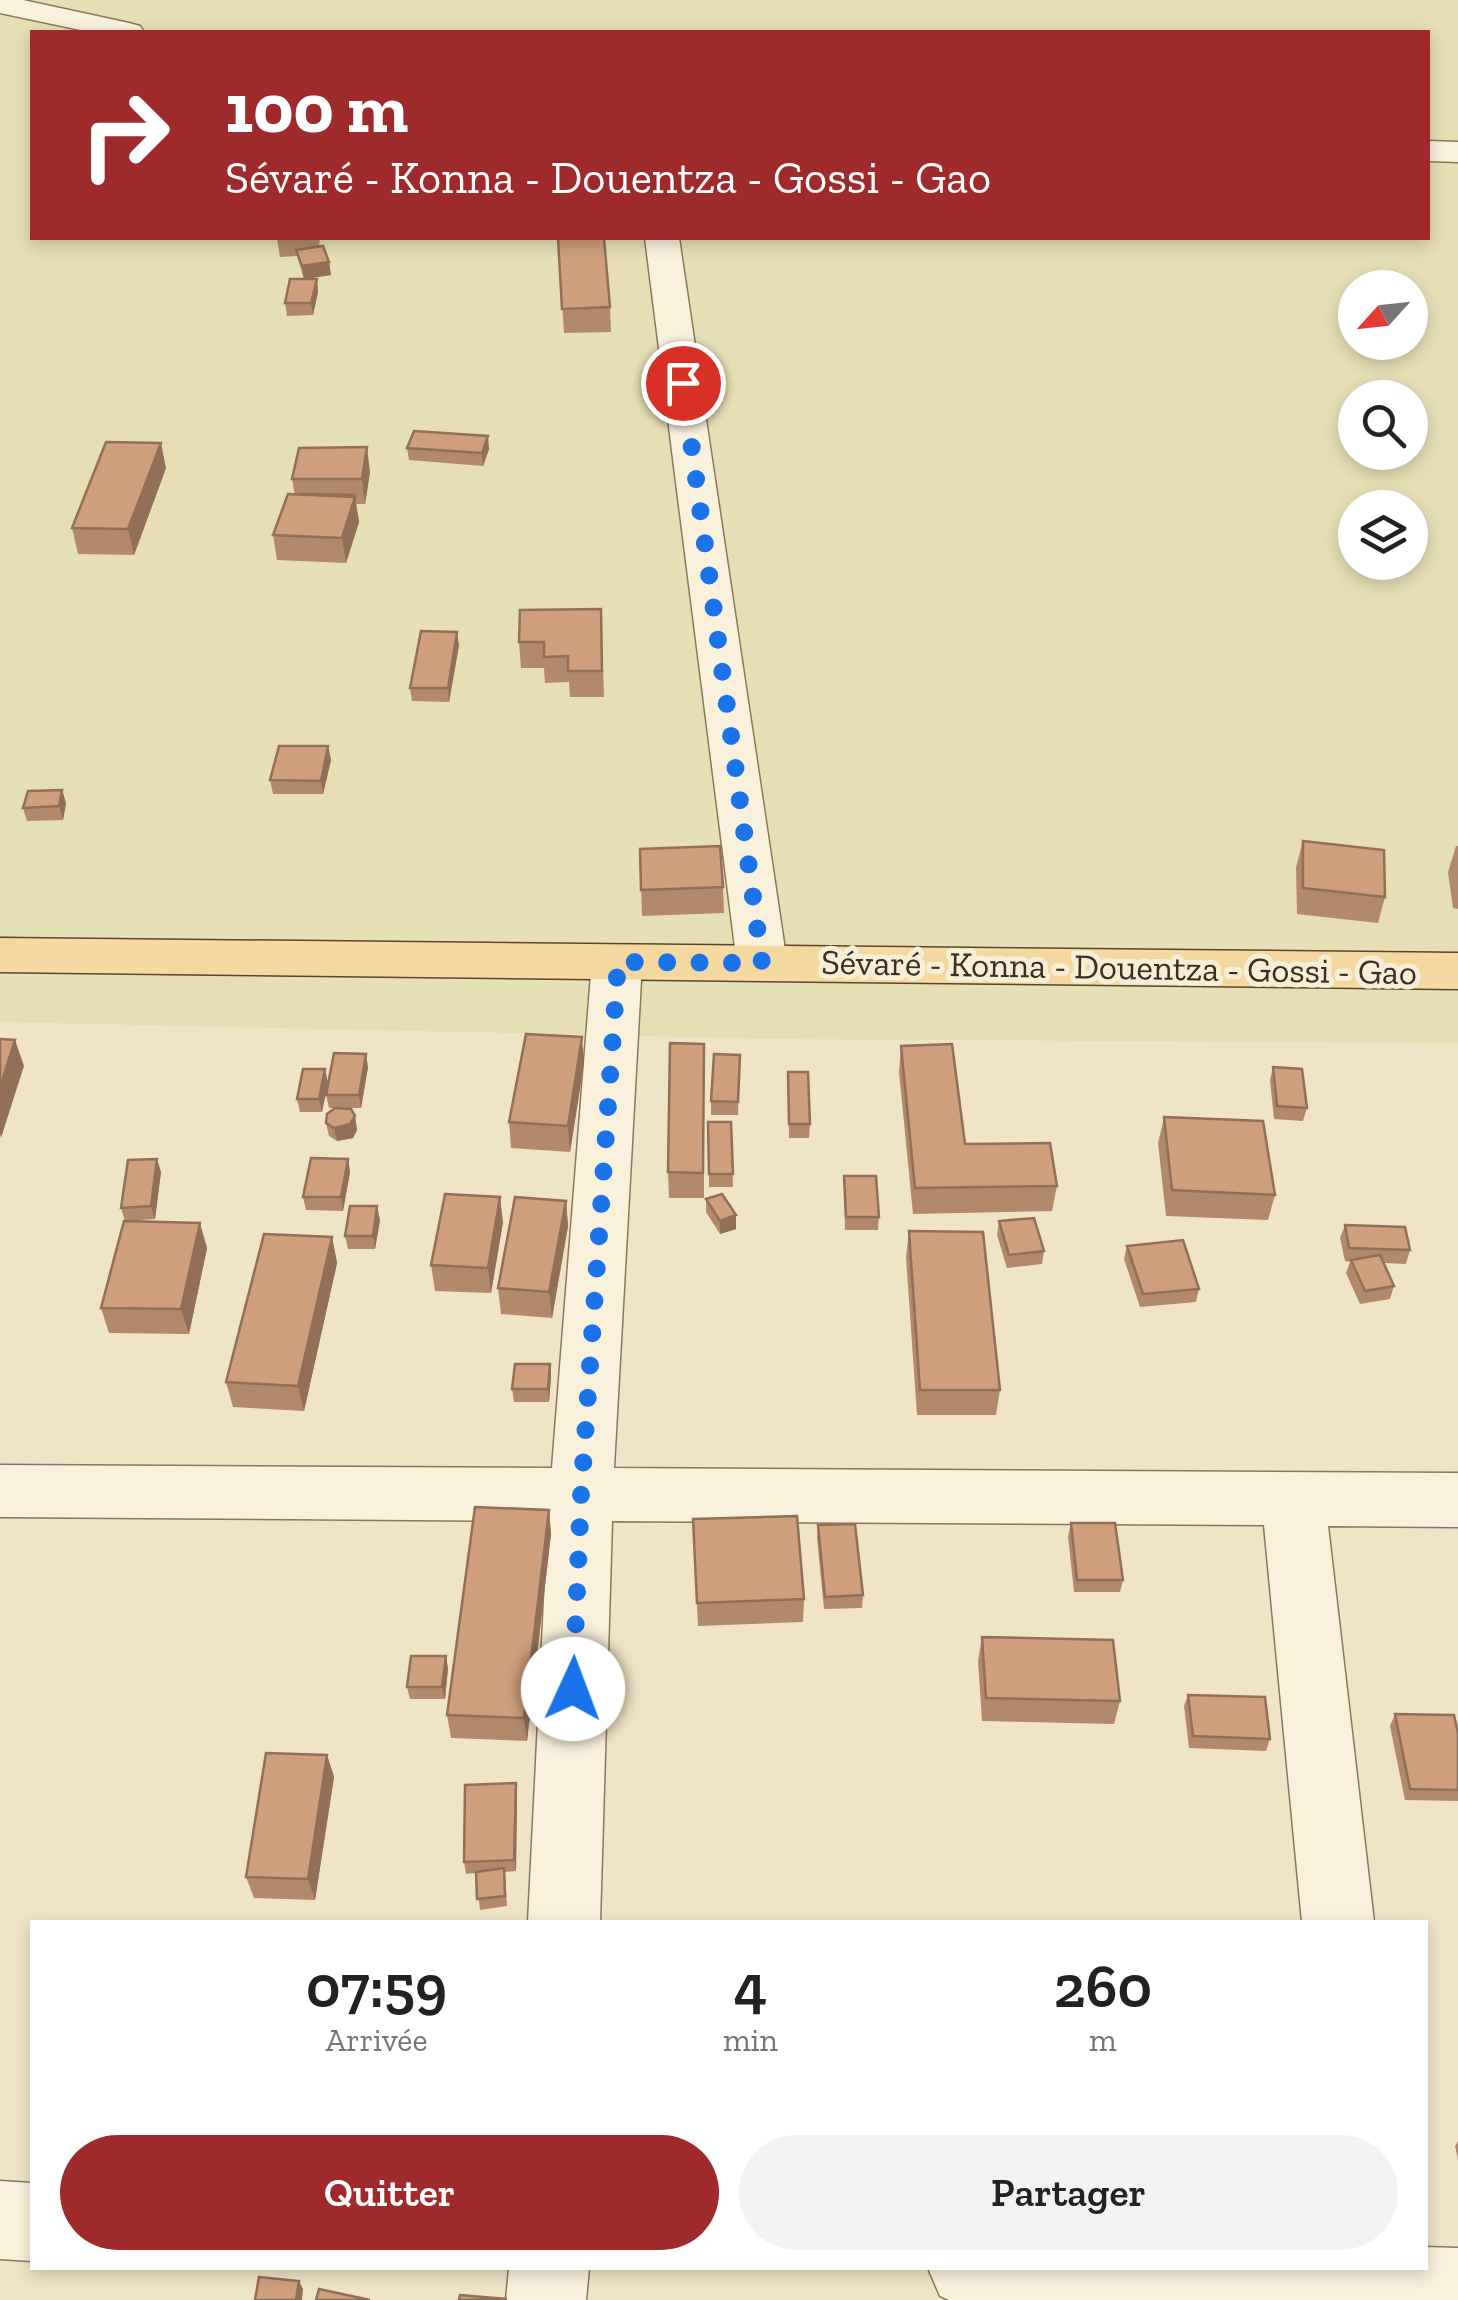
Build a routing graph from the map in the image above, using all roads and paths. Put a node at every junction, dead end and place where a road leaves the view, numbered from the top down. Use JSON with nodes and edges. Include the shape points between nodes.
{"nodes":[{"id":1,"x":0,"y":4,"type":"edge"},
{"id":2,"x":120,"y":30,"type":"edge"},
{"id":3,"x":1430,"y":151,"type":"edge"},
{"id":4,"x":1458,"y":152,"type":"edge"},
{"id":5,"x":662,"y":240,"type":"edge"},
{"id":6,"x":0,"y":955,"type":"edge"},
{"id":7,"x":618,"y":962,"type":"junction"},
{"id":8,"x":762,"y":963,"type":"junction"},
{"id":9,"x":1458,"y":971,"type":"edge"},
{"id":10,"x":0,"y":1491,"type":"edge"},
{"id":11,"x":581,"y":1495,"type":"junction"},
{"id":12,"x":1292,"y":1499,"type":"junction"},
{"id":13,"x":1458,"y":1500,"type":"edge"},
{"id":14,"x":564,"y":1920,"type":"edge"},
{"id":15,"x":1338,"y":1920,"type":"edge"},
{"id":16,"x":0,"y":2220,"type":"edge"},
{"id":17,"x":30,"y":2222,"type":"edge"},
{"id":18,"x":549,"y":2270,"type":"edge"},
{"id":19,"x":1019,"y":2270,"type":"edge"},
{"id":20,"x":1376,"y":2284,"type":"edge"},
{"id":21,"x":1458,"y":2288,"type":"edge"},
{"id":22,"x":546,"y":2300,"type":"edge"}],
"edges":[{"from":1,"to":2,"type":"street"},
{"from":3,"to":4,"type":"street"},
{"from":5,"to":8,"type":"street"},
{"from":6,"to":7,"type":"main road","name":"Sévaré - Konna - Douentza - Gossi - Gao"},
{"from":7,"to":8,"type":"main road","name":"Sévaré - Konna - Douentza - Gossi - Gao"},
{"from":7,"to":11,"type":"street"},
{"from":8,"to":9,"type":"main road","name":"Sévaré - Konna - Douentza - Gossi - Gao"},
{"from":10,"to":11,"type":"street"},
{"from":11,"to":12,"type":"street"},
{"from":11,"to":14,"type":"street"},
{"from":12,"to":13,"type":"street"},
{"from":12,"to":15,"type":"street"},
{"from":16,"to":17,"type":"street"},
{"from":18,"to":22,"type":"street"},
{"from":19,"to":20,"type":"street"},
{"from":20,"to":21,"type":"street"}]}
